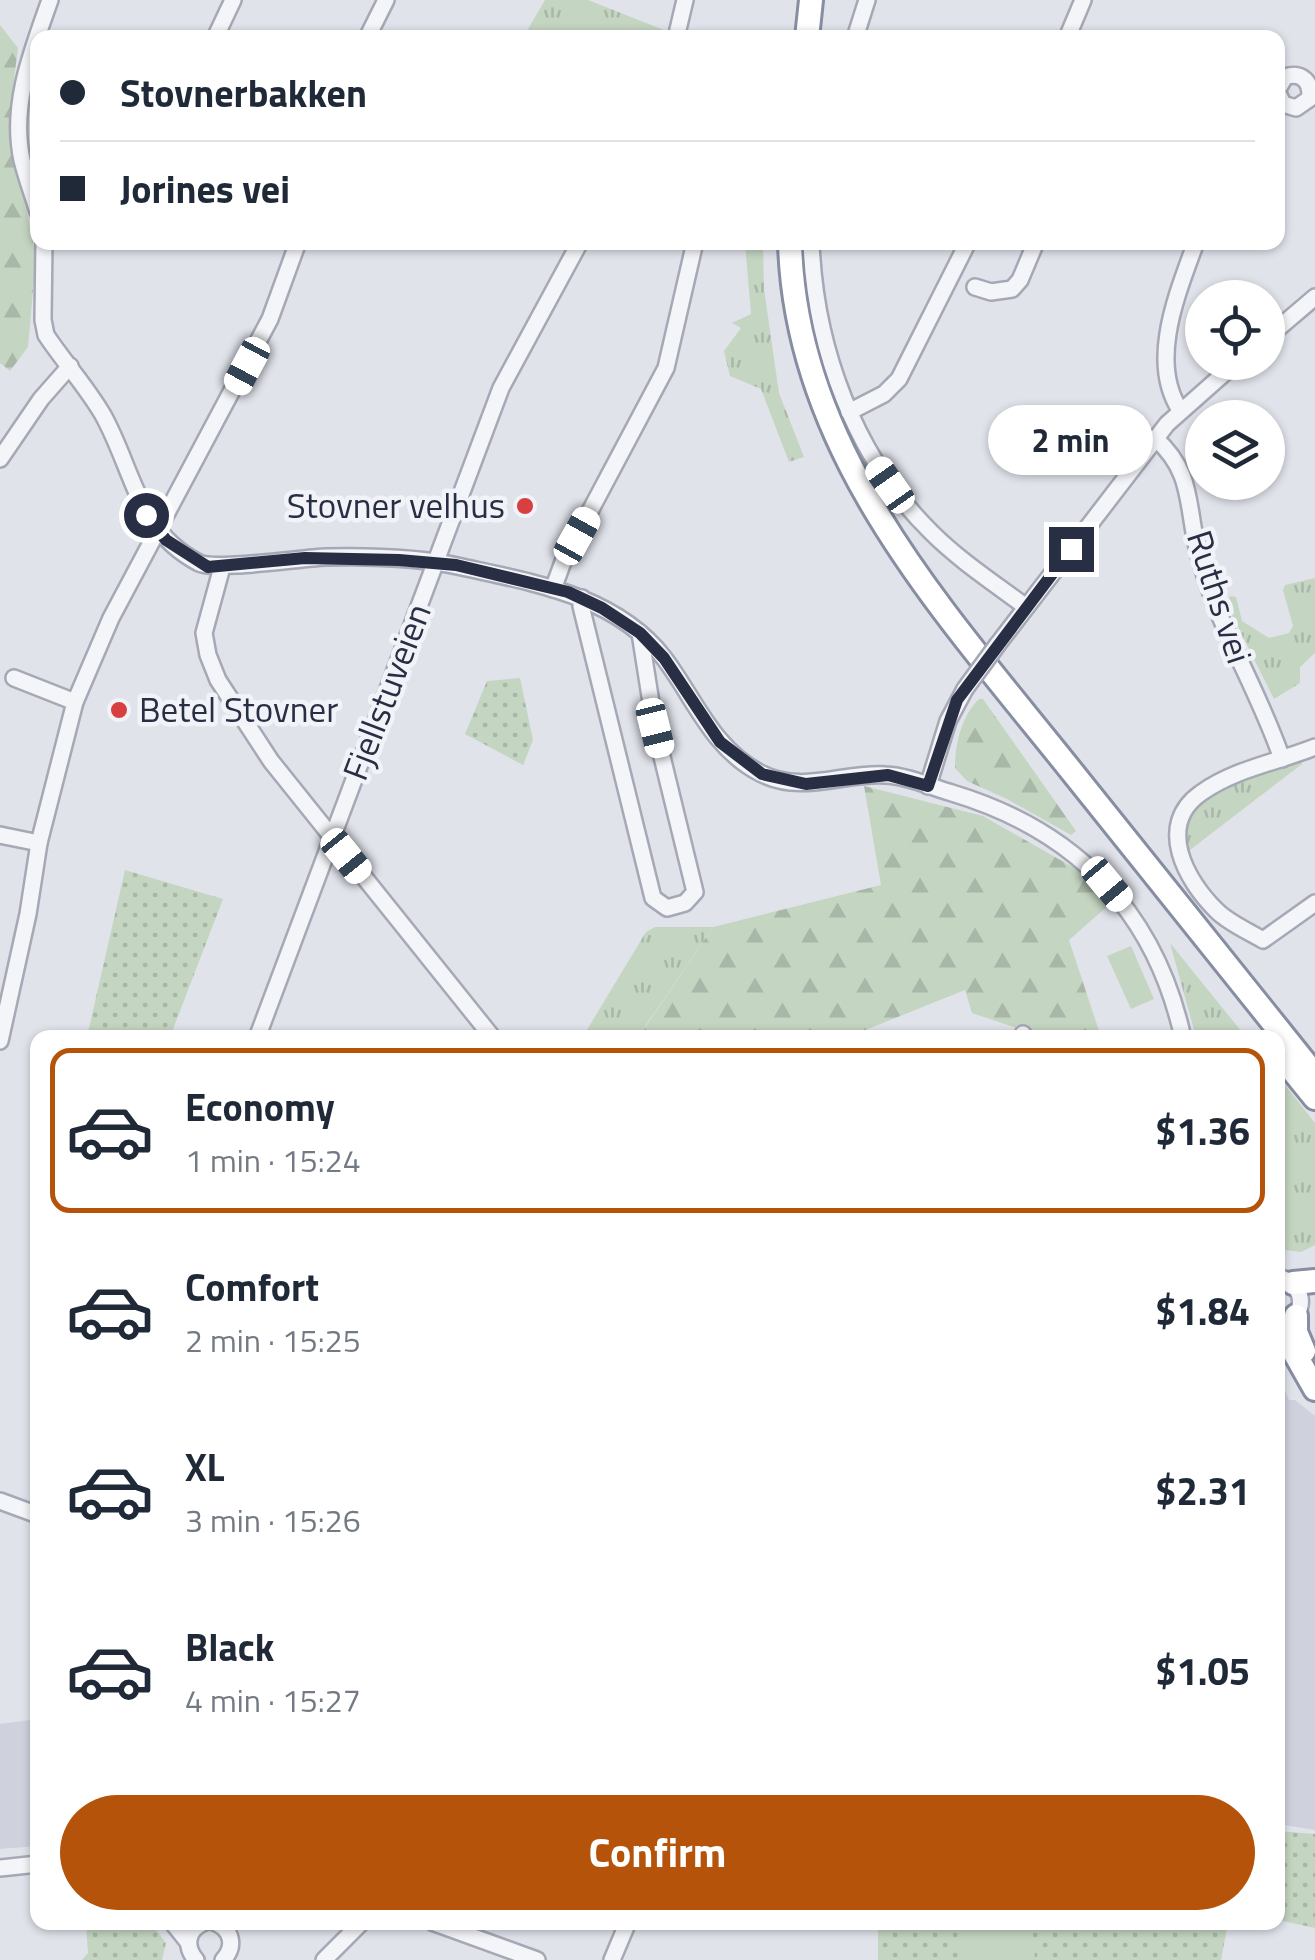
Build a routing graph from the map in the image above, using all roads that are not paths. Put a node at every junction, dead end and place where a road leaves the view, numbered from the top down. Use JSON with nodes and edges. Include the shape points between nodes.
{"nodes":[{"id":1,"x":50,"y":0,"type":"edge"},
{"id":2,"x":234,"y":0,"type":"edge"},
{"id":3,"x":386,"y":0,"type":"edge"},
{"id":4,"x":685,"y":0,"type":"edge"},
{"id":5,"x":795,"y":0,"type":"edge"},
{"id":6,"x":811,"y":0,"type":"edge"},
{"id":7,"x":867,"y":0,"type":"edge"},
{"id":8,"x":1083,"y":0,"type":"edge"},
{"id":9,"x":39,"y":30,"type":"edge"},
{"id":10,"x":219,"y":30,"type":"edge"},
{"id":11,"x":371,"y":30,"type":"edge"},
{"id":12,"x":678,"y":30,"type":"edge"},
{"id":13,"x":793,"y":30,"type":"edge"},
{"id":14,"x":808,"y":30,"type":"edge"},
{"id":15,"x":858,"y":30,"type":"edge"},
{"id":16,"x":1070,"y":30,"type":"edge"},
{"id":17,"x":30,"y":57,"type":"edge"},
{"id":18,"x":30,"y":186,"type":"edge"},
{"id":19,"x":44,"y":250,"type":"edge"},
{"id":20,"x":295,"y":250,"type":"edge"},
{"id":21,"x":576,"y":250,"type":"edge"},
{"id":22,"x":693,"y":250,"type":"edge"},
{"id":23,"x":777,"y":250,"type":"edge"},
{"id":24,"x":791,"y":250,"type":"edge"},
{"id":25,"x":812,"y":250,"type":"edge"},
{"id":26,"x":964,"y":250,"type":"edge"},
{"id":27,"x":1033,"y":250,"type":"edge"},
{"id":28,"x":1193,"y":250,"type":"edge"},
{"id":29,"x":976,"y":288,"type":"dead end"},
{"id":30,"x":1315,"y":297,"type":"edge"},
{"id":31,"x":1285,"y":323,"type":"edge"},
{"id":32,"x":70,"y":366,"type":"junction"},
{"id":33,"x":1216,"y":380,"type":"edge"},
{"id":34,"x":1180,"y":410,"type":"junction"},
{"id":35,"x":849,"y":412,"type":"junction"},
{"id":36,"x":1155,"y":438,"type":"junction"},
{"id":37,"x":0,"y":460,"type":"edge"},
{"id":38,"x":158,"y":533,"type":"junction"},
{"id":39,"x":436,"y":563,"type":"junction"},
{"id":40,"x":222,"y":567,"type":"junction"},
{"id":41,"x":553,"y":588,"type":"junction"},
{"id":42,"x":582,"y":598,"type":"junction"},
{"id":43,"x":1026,"y":607,"type":"junction"},
{"id":44,"x":640,"y":633,"type":"junction"},
{"id":45,"x":14,"y":678,"type":"dead end"},
{"id":46,"x":75,"y":702,"type":"junction"},
{"id":47,"x":1315,"y":747,"type":"edge"},
{"id":48,"x":1282,"y":758,"type":"junction"},
{"id":49,"x":928,"y":786,"type":"junction"},
{"id":50,"x":0,"y":835,"type":"edge"},
{"id":51,"x":332,"y":840,"type":"junction"},
{"id":52,"x":39,"y":843,"type":"junction"},
{"id":53,"x":1315,"y":903,"type":"edge"},
{"id":54,"x":260,"y":1030,"type":"edge"},
{"id":55,"x":486,"y":1030,"type":"edge"},
{"id":56,"x":1181,"y":1030,"type":"edge"},
{"id":57,"x":1260,"y":1030,"type":"edge"},
{"id":58,"x":1280,"y":1030,"type":"edge"},
{"id":59,"x":1285,"y":1037,"type":"edge"},
{"id":60,"x":0,"y":1041,"type":"edge"},
{"id":61,"x":1285,"y":1060,"type":"edge"},
{"id":62,"x":1315,"y":1074,"type":"edge"},
{"id":63,"x":1315,"y":1098,"type":"edge"},
{"id":64,"x":1294,"y":1301,"type":"edge"},
{"id":65,"x":1315,"y":1372,"type":"edge"},
{"id":66,"x":1315,"y":1388,"type":"edge"},
{"id":67,"x":0,"y":1501,"type":"edge"},
{"id":68,"x":30,"y":1512,"type":"edge"},
{"id":69,"x":30,"y":1865,"type":"edge"},
{"id":70,"x":0,"y":1868,"type":"edge"},
{"id":71,"x":177,"y":1930,"type":"edge"},
{"id":72,"x":354,"y":1930,"type":"edge"},
{"id":73,"x":454,"y":1930,"type":"edge"},
{"id":74,"x":625,"y":1930,"type":"edge"},
{"id":75,"x":232,"y":1933,"type":"edge"},
{"id":76,"x":189,"y":1952,"type":"edge"},
{"id":77,"x":223,"y":1960,"type":"edge"},
{"id":78,"x":243,"y":1960,"type":"edge"},
{"id":79,"x":324,"y":1960,"type":"edge"},
{"id":80,"x":537,"y":1960,"type":"edge"},
{"id":81,"x":612,"y":1960,"type":"edge"}],
"edges":[{"from":1,"to":9,"type":"street"},
{"from":2,"to":10,"type":"street"},
{"from":3,"to":11,"type":"street"},
{"from":4,"to":12,"type":"street"},
{"from":5,"to":13,"type":"highway"},
{"from":6,"to":14,"type":"highway"},
{"from":7,"to":15,"type":"street"},
{"from":8,"to":16,"type":"street"},
{"from":17,"to":18,"type":"street","via":[[18,114]]},
{"from":19,"to":32,"type":"street","via":[[43,327]]},
{"from":20,"to":38,"type":"street","via":[[270,319]]},
{"from":21,"to":39,"type":"street","name":"Fjellstuveien","via":[[501,388]]},
{"from":22,"to":41,"type":"street","via":[[666,368]]},
{"from":23,"to":57,"type":"highway","via":[[784,326],[803,398],[861,519],[935,622]]},
{"from":24,"to":58,"type":"highway","via":[[797,310],[818,393],[844,458],[884,527]]},
{"from":25,"to":35,"type":"street","via":[[832,364]]},
{"from":26,"to":35,"type":"street","via":[[899,380]]},
{"from":27,"to":29,"type":"street","via":[[1012,289]]},
{"from":28,"to":34,"type":"street","via":[[1166,357],[1166,380]]},
{"from":30,"to":31,"type":"street"},
{"from":32,"to":37,"type":"street"},
{"from":32,"to":38,"type":"street","via":[[110,430]]},
{"from":33,"to":34,"type":"street"},
{"from":34,"to":36,"type":"street"},
{"from":35,"to":43,"type":"street","via":[[909,508],[962,560]]},
{"from":36,"to":43,"type":"street"},
{"from":36,"to":48,"type":"street","name":"Ruths vei","via":[[1184,474],[1210,593]]},
{"from":38,"to":40,"type":"street","via":[[200,564]]},
{"from":38,"to":46,"type":"street"},
{"from":39,"to":40,"type":"street","via":[[326,557]]},
{"from":39,"to":41,"type":"street"},
{"from":39,"to":51,"type":"street","name":"Fjellstuveien"},
{"from":40,"to":51,"type":"street","via":[[206,622],[212,667],[253,736]]},
{"from":41,"to":42,"type":"street"},
{"from":42,"to":44,"type":"street"},
{"from":42,"to":44,"type":"street","via":[[653,898],[666,908],[695,892],[655,728]]},
{"from":43,"to":49,"type":"street","bridge":true,"via":[[965,688]]},
{"from":44,"to":49,"type":"street","via":[[720,742],[762,774],[806,784],[888,775]]},
{"from":45,"to":46,"type":"street"},
{"from":46,"to":52,"type":"street"},
{"from":47,"to":48,"type":"street"},
{"from":48,"to":53,"type":"street","via":[[1198,794],[1183,813],[1177,850],[1218,912],[1262,940]]},
{"from":49,"to":56,"type":"street","via":[[1016,816],[1094,871],[1152,947]]},
{"from":50,"to":52,"type":"street"},
{"from":51,"to":54,"type":"street","name":"Fjellstuveien"},
{"from":51,"to":55,"type":"street"},
{"from":52,"to":60,"type":"street"},
{"from":59,"to":62,"type":"highway"},
{"from":61,"to":63,"type":"highway"},
{"from":64,"to":65,"type":"highway","via":[[1298,1338]]},
{"from":64,"to":66,"type":"highway","via":[[1290,1345]]},
{"from":67,"to":68,"type":"street"},
{"from":69,"to":70,"type":"street"},
{"from":71,"to":76,"type":"street"},
{"from":72,"to":79,"type":"street"},
{"from":73,"to":80,"type":"street"},
{"from":74,"to":81,"type":"street"},
{"from":75,"to":77,"type":"street"},
{"from":75,"to":78,"type":"street"}]}
